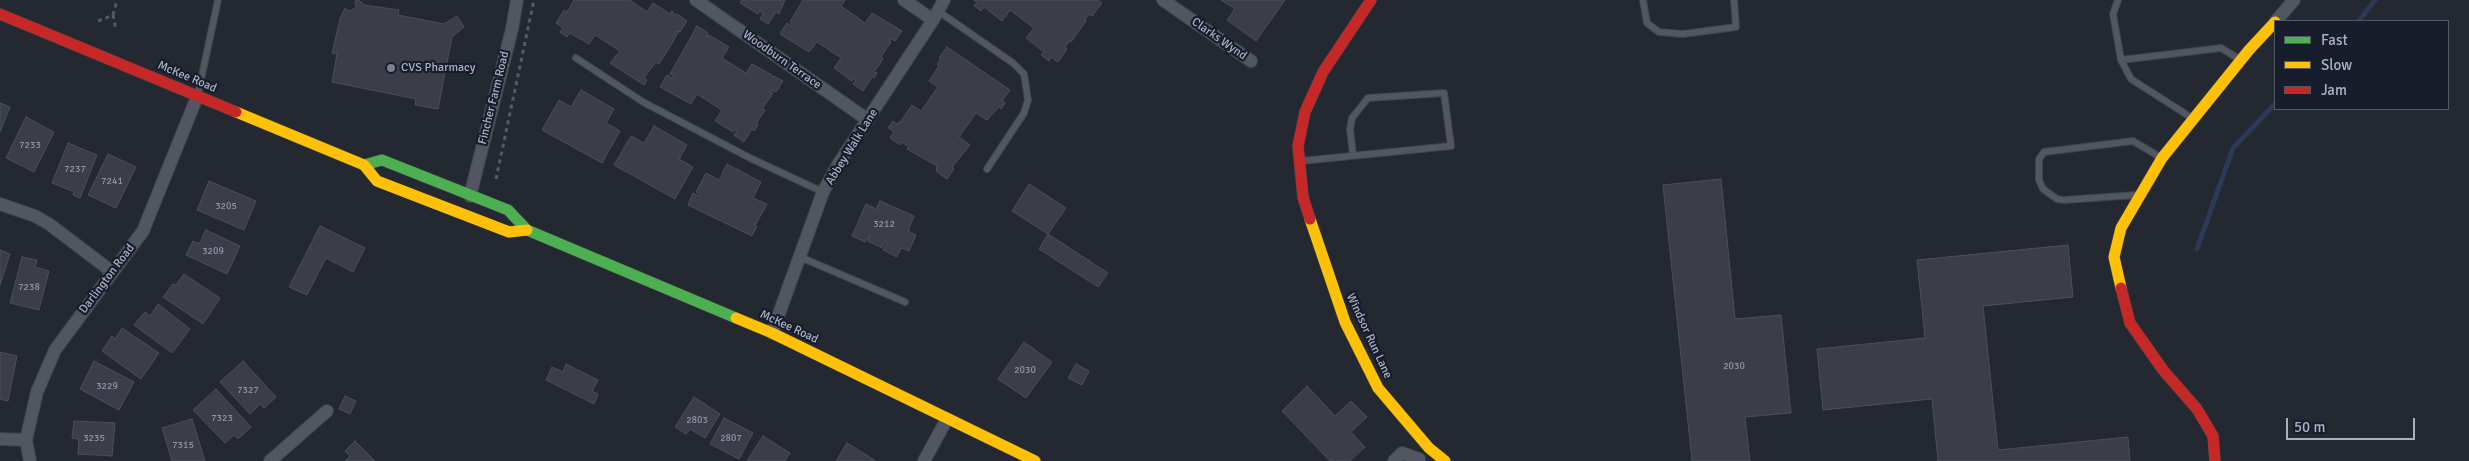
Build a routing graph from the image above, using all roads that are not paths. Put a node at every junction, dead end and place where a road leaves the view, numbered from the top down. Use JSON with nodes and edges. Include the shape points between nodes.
{"nodes":[{"id":1,"x":218,"y":0,"type":"edge"},
{"id":2,"x":517,"y":0,"type":"edge"},
{"id":3,"x":696,"y":0,"type":"edge"},
{"id":4,"x":904,"y":0,"type":"edge"},
{"id":5,"x":1163,"y":0,"type":"edge"},
{"id":6,"x":1371,"y":0,"type":"edge"},
{"id":7,"x":1644,"y":0,"type":"edge"},
{"id":8,"x":1734,"y":0,"type":"edge"},
{"id":9,"x":2118,"y":0,"type":"edge"},
{"id":10,"x":2294,"y":0,"type":"edge"},
{"id":11,"x":938,"y":10,"type":"edge"},
{"id":12,"x":0,"y":14,"type":"edge"},
{"id":13,"x":2278,"y":20,"type":"edge"},
{"id":14,"x":2274,"y":24,"type":"edge"},
{"id":15,"x":576,"y":58,"type":"dead end"},
{"id":16,"x":2121,"y":60,"type":"junction"},
{"id":17,"x":2241,"y":60,"type":"junction"},
{"id":18,"x":1251,"y":61,"type":"dead end"},
{"id":19,"x":197,"y":97,"type":"junction"},
{"id":20,"x":2194,"y":119,"type":"junction"},
{"id":21,"x":868,"y":120,"type":"junction"},
{"id":22,"x":1353,"y":155,"type":"junction"},
{"id":23,"x":2162,"y":158,"type":"junction"},
{"id":24,"x":1300,"y":161,"type":"junction"},
{"id":25,"x":364,"y":166,"type":"junction"},
{"id":26,"x":987,"y":169,"type":"dead end"},
{"id":27,"x":824,"y":192,"type":"junction"},
{"id":28,"x":2140,"y":194,"type":"junction"},
{"id":29,"x":470,"y":196,"type":"junction"},
{"id":30,"x":0,"y":204,"type":"edge"},
{"id":31,"x":526,"y":230,"type":"junction"},
{"id":32,"x":800,"y":257,"type":"junction"},
{"id":33,"x":111,"y":271,"type":"junction"},
{"id":34,"x":905,"y":302,"type":"dead end"},
{"id":35,"x":772,"y":333,"type":"junction"},
{"id":36,"x":326,"y":411,"type":"dead end"},
{"id":37,"x":947,"y":419,"type":"junction"},
{"id":38,"x":0,"y":439,"type":"edge"},
{"id":39,"x":26,"y":440,"type":"junction"},
{"id":40,"x":1429,"y":448,"type":"junction"},
{"id":41,"x":1419,"y":460,"type":"edge"},
{"id":42,"x":30,"y":461,"type":"edge"},
{"id":43,"x":270,"y":461,"type":"edge"},
{"id":44,"x":924,"y":461,"type":"edge"},
{"id":45,"x":1035,"y":461,"type":"edge"},
{"id":46,"x":1394,"y":461,"type":"edge"},
{"id":47,"x":1445,"y":461,"type":"edge"},
{"id":48,"x":2215,"y":461,"type":"edge"}],
"edges":[{"from":1,"to":19,"type":"lane"},
{"from":2,"to":29,"type":"street","name":"Fincher Farm Road"},
{"from":3,"to":21,"type":"street","name":"Woodburn Terrace"},
{"from":4,"to":11,"type":"street"},
{"from":5,"to":18,"type":"street","name":"Clarks Wynd"},
{"from":6,"to":24,"type":"street","name":"Windsor Run Lane","via":[[1323,72],[1305,112],[1298,146]]},
{"from":7,"to":8,"type":"lane","via":[[1647,23],[1659,32],[1683,34],[1736,28]]},
{"from":9,"to":16,"type":"lane","via":[[2113,14]]},
{"from":10,"to":13,"type":"street"},
{"from":11,"to":21,"type":"street","name":"Abbey Walk Lane"},
{"from":11,"to":26,"type":"lane","via":[[1024,74],[1028,100],[1024,113]]},
{"from":12,"to":19,"type":"street","name":"McKee Road"},
{"from":14,"to":17,"type":"street"},
{"from":15,"to":27,"type":"lane","via":[[642,102]]},
{"from":16,"to":17,"type":"lane","via":[[2221,48]]},
{"from":16,"to":20,"type":"lane","via":[[2130,79]]},
{"from":17,"to":20,"type":"street"},
{"from":19,"to":25,"type":"street","name":"McKee Road"},
{"from":19,"to":33,"type":"street","name":"Darlington Road","via":[[143,231]]},
{"from":20,"to":23,"type":"street"},
{"from":21,"to":27,"type":"street","name":"Abbey Walk Lane","via":[[838,163]]},
{"from":22,"to":22,"type":"lane","via":[[1451,146],[1444,93],[1368,98],[1352,118]]},
{"from":22,"to":24,"type":"lane"},
{"from":23,"to":28,"type":"street"},
{"from":23,"to":28,"type":"lane","via":[[2133,141],[2044,152],[2039,159],[2039,180],[2043,189],[2057,199]]},
{"from":24,"to":40,"type":"street","name":"Windsor Run Lane","via":[[1303,197],[1344,322],[1378,388]]},
{"from":25,"to":29,"type":"street","name":"McKee Road","via":[[382,160]]},
{"from":25,"to":31,"type":"street","name":"McKee Road","via":[[377,180],[395,188],[508,232]]},
{"from":27,"to":32,"type":"street","name":"Abbey Walk Lane"},
{"from":28,"to":48,"type":"street","via":[[2121,228],[2114,257],[2130,322],[2213,436]]},
{"from":29,"to":31,"type":"street","name":"McKee Road","via":[[508,210]]},
{"from":30,"to":33,"type":"street","via":[[49,224]]},
{"from":31,"to":35,"type":"street","name":"McKee Road"},
{"from":32,"to":34,"type":"lane"},
{"from":32,"to":35,"type":"street","name":"Abbey Walk Lane"},
{"from":33,"to":39,"type":"street","name":"Darlington Road","via":[[55,350],[37,392]]},
{"from":35,"to":37,"type":"street","name":"McKee Road"},
{"from":36,"to":43,"type":"street"},
{"from":37,"to":44,"type":"street"},
{"from":37,"to":45,"type":"street","name":"McKee Road"},
{"from":38,"to":39,"type":"street"},
{"from":39,"to":42,"type":"street","name":"Darlington Road"},
{"from":40,"to":41,"type":"street"},
{"from":40,"to":47,"type":"street","name":"Windsor Run Lane"},
{"from":41,"to":46,"type":"street","via":[[1402,453]]}]}
